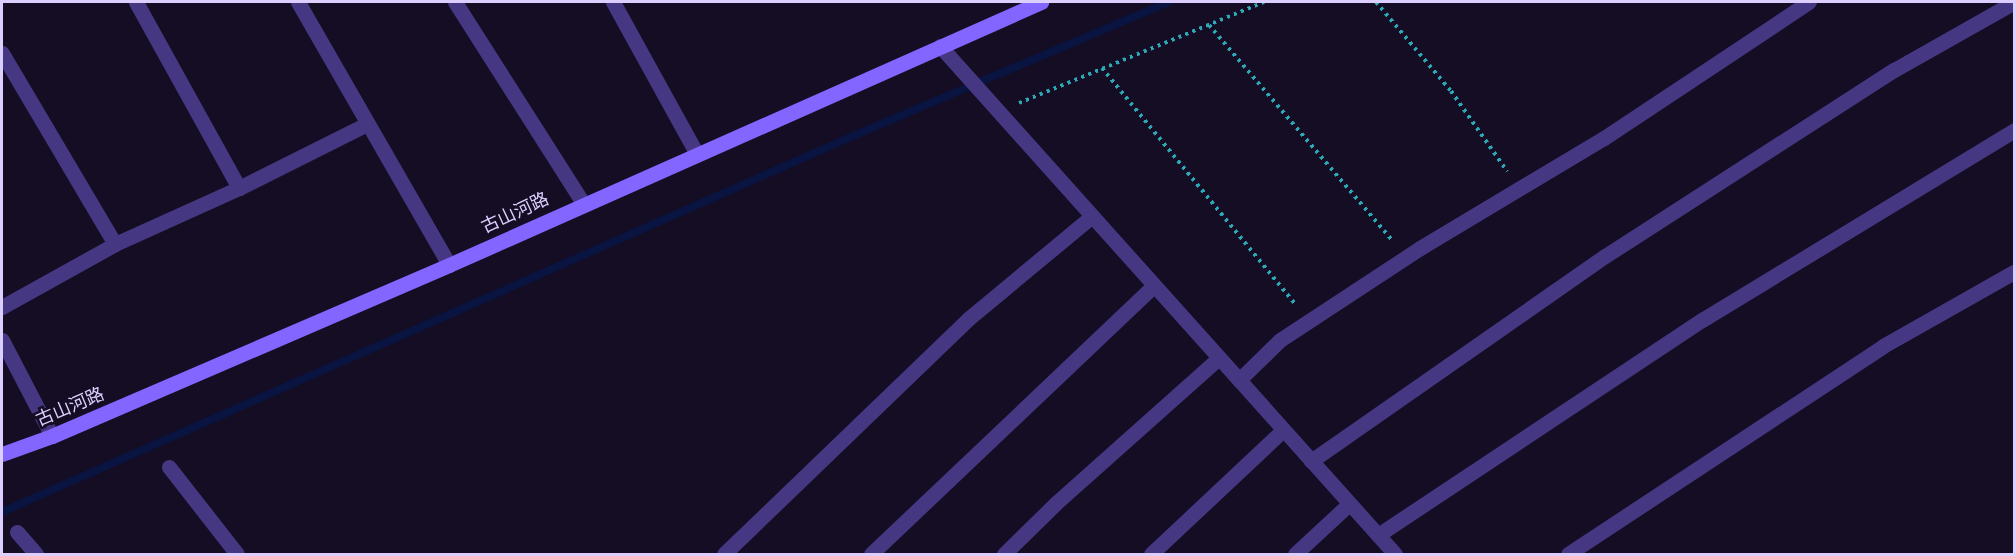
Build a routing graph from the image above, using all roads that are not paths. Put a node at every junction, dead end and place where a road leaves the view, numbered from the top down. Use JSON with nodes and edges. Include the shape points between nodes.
{"nodes":[{"id":1,"x":136,"y":2,"type":"edge"},
{"id":2,"x":298,"y":2,"type":"edge"},
{"id":3,"x":455,"y":2,"type":"edge"},
{"id":4,"x":613,"y":2,"type":"edge"},
{"id":5,"x":1041,"y":2,"type":"edge"},
{"id":6,"x":1809,"y":2,"type":"edge"},
{"id":7,"x":2014,"y":2,"type":"edge"},
{"id":8,"x":940,"y":46,"type":"junction"},
{"id":9,"x":2,"y":53,"type":"edge"},
{"id":10,"x":367,"y":124,"type":"junction"},
{"id":11,"x":2014,"y":130,"type":"edge"},
{"id":12,"x":697,"y":154,"type":"junction"},
{"id":13,"x":239,"y":188,"type":"junction"},
{"id":14,"x":583,"y":203,"type":"junction"},
{"id":15,"x":1092,"y":216,"type":"junction"},
{"id":16,"x":115,"y":244,"type":"junction"},
{"id":17,"x":449,"y":265,"type":"junction"},
{"id":18,"x":2014,"y":272,"type":"edge"},
{"id":19,"x":1154,"y":285,"type":"junction"},
{"id":20,"x":2,"y":307,"type":"edge"},
{"id":21,"x":2,"y":340,"type":"edge"},
{"id":22,"x":1219,"y":358,"type":"junction"},
{"id":23,"x":1239,"y":380,"type":"junction"},
{"id":24,"x":1283,"y":430,"type":"junction"},
{"id":25,"x":52,"y":436,"type":"junction"},
{"id":26,"x":2,"y":454,"type":"edge"},
{"id":27,"x":1311,"y":461,"type":"junction"},
{"id":28,"x":169,"y":467,"type":"dead end"},
{"id":29,"x":1349,"y":504,"type":"junction"},
{"id":30,"x":17,"y":532,"type":"dead end"},
{"id":31,"x":1378,"y":535,"type":"junction"},
{"id":32,"x":36,"y":555,"type":"edge"},
{"id":33,"x":237,"y":555,"type":"edge"},
{"id":34,"x":724,"y":555,"type":"edge"},
{"id":35,"x":871,"y":555,"type":"edge"},
{"id":36,"x":1004,"y":555,"type":"edge"},
{"id":37,"x":1151,"y":555,"type":"edge"},
{"id":38,"x":1295,"y":555,"type":"edge"},
{"id":39,"x":1395,"y":555,"type":"edge"},
{"id":40,"x":1568,"y":555,"type":"edge"}],
"edges":[{"from":1,"to":13,"type":"street"},
{"from":2,"to":10,"type":"street"},
{"from":3,"to":14,"type":"street"},
{"from":4,"to":12,"type":"street"},
{"from":5,"to":8,"type":"street","name":"古山河路"},
{"from":6,"to":23,"type":"street","via":[[1604,138],[1406,257],[1280,340]]},
{"from":7,"to":27,"type":"street","via":[[1894,70],[1605,256]]},
{"from":8,"to":12,"type":"street","name":"古山河路"},
{"from":8,"to":15,"type":"street"},
{"from":9,"to":16,"type":"street"},
{"from":10,"to":13,"type":"street"},
{"from":10,"to":17,"type":"street"},
{"from":11,"to":31,"type":"street","via":[[1702,320]]},
{"from":12,"to":14,"type":"street","name":"古山河路"},
{"from":13,"to":16,"type":"street"},
{"from":14,"to":17,"type":"street","name":"古山河路"},
{"from":15,"to":19,"type":"street"},
{"from":15,"to":34,"type":"street","via":[[968,319]]},
{"from":16,"to":20,"type":"street"},
{"from":17,"to":25,"type":"street","name":"古山河路"},
{"from":18,"to":40,"type":"street","via":[[1883,346]]},
{"from":19,"to":22,"type":"street"},
{"from":19,"to":35,"type":"street"},
{"from":21,"to":25,"type":"street"},
{"from":22,"to":23,"type":"street"},
{"from":22,"to":36,"type":"street","via":[[1056,503]]},
{"from":23,"to":24,"type":"street"},
{"from":24,"to":27,"type":"street"},
{"from":24,"to":37,"type":"street"},
{"from":25,"to":26,"type":"street","name":"古山河路"},
{"from":27,"to":29,"type":"street"},
{"from":28,"to":33,"type":"street"},
{"from":29,"to":31,"type":"street"},
{"from":29,"to":38,"type":"street"},
{"from":30,"to":32,"type":"street"},
{"from":31,"to":39,"type":"street"}]}
